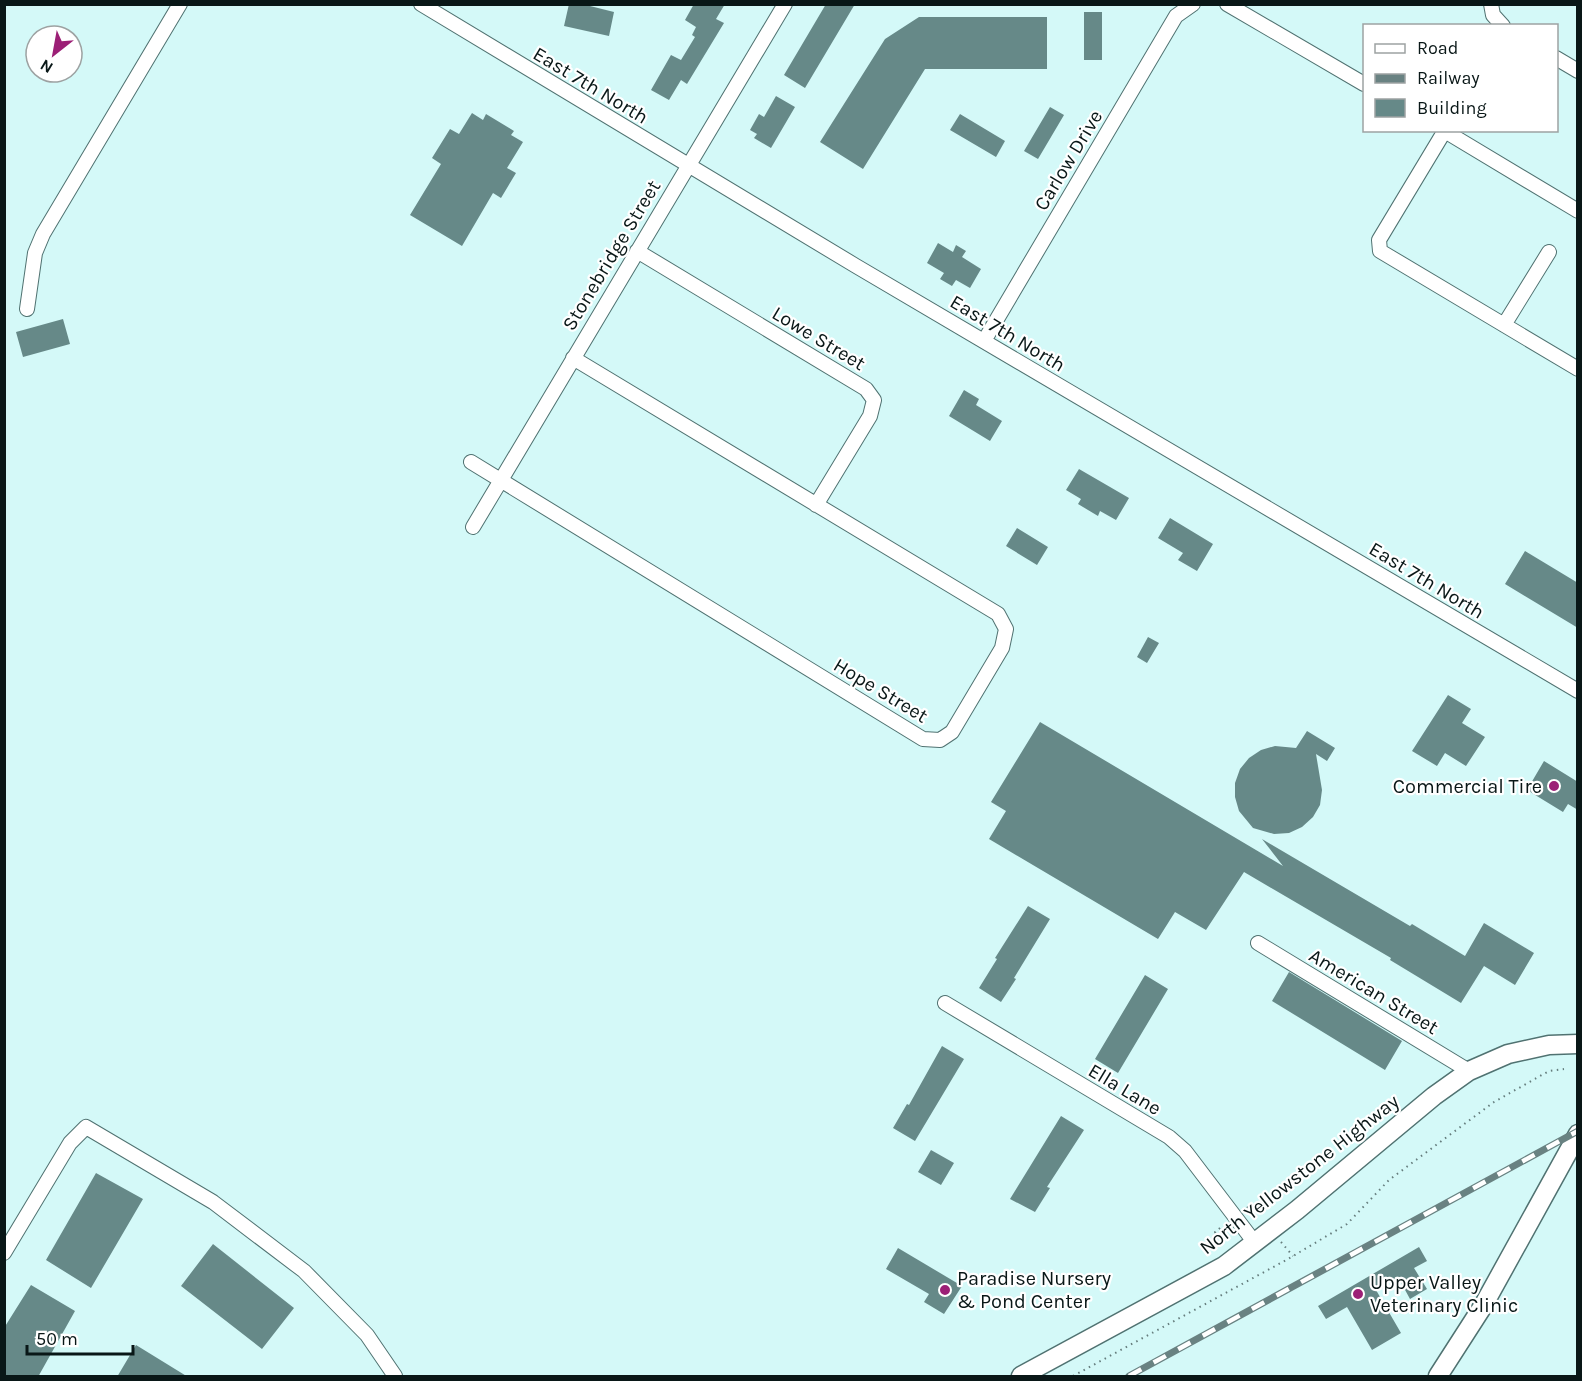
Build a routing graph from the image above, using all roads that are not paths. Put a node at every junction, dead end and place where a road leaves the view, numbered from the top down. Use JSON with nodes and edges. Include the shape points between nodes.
{"nodes":[{"id":1,"x":180,"y":4,"type":"edge"},
{"id":2,"x":421,"y":4,"type":"edge"},
{"id":3,"x":784,"y":4,"type":"edge"},
{"id":4,"x":1193,"y":4,"type":"edge"},
{"id":5,"x":1227,"y":4,"type":"edge"},
{"id":6,"x":1491,"y":4,"type":"edge"},
{"id":7,"x":1501,"y":24,"type":"edge"},
{"id":8,"x":1558,"y":59,"type":"edge"},
{"id":9,"x":1578,"y":71,"type":"edge"},
{"id":10,"x":1363,"y":83,"type":"edge"},
{"id":11,"x":1443,"y":132,"type":"edge"},
{"id":12,"x":1446,"y":132,"type":"edge"},
{"id":13,"x":688,"y":165,"type":"junction"},
{"id":14,"x":1578,"y":211,"type":"edge"},
{"id":15,"x":637,"y":251,"type":"junction"},
{"id":16,"x":1550,"y":252,"type":"dead end"},
{"id":17,"x":27,"y":309,"type":"dead end"},
{"id":18,"x":1504,"y":325,"type":"junction"},
{"id":19,"x":984,"y":341,"type":"junction"},
{"id":20,"x":573,"y":358,"type":"junction"},
{"id":21,"x":1578,"y":369,"type":"edge"},
{"id":22,"x":471,"y":462,"type":"dead end"},
{"id":23,"x":501,"y":480,"type":"junction"},
{"id":24,"x":816,"y":505,"type":"junction"},
{"id":25,"x":473,"y":527,"type":"dead end"},
{"id":26,"x":1578,"y":691,"type":"edge"},
{"id":27,"x":1258,"y":943,"type":"dead end"},
{"id":28,"x":945,"y":1003,"type":"dead end"},
{"id":29,"x":1578,"y":1044,"type":"edge"},
{"id":30,"x":1469,"y":1071,"type":"junction"},
{"id":31,"x":1578,"y":1134,"type":"edge"},
{"id":32,"x":1254,"y":1243,"type":"junction"},
{"id":33,"x":4,"y":1253,"type":"edge"},
{"id":34,"x":395,"y":1377,"type":"edge"},
{"id":35,"x":1021,"y":1377,"type":"edge"},
{"id":36,"x":1438,"y":1377,"type":"edge"}],
"edges":[{"from":1,"to":17,"type":"street","via":[[43,234],[35,253]]},
{"from":2,"to":13,"type":"street","name":"East 7th North"},
{"from":3,"to":13,"type":"street","name":"Stonebridge Street"},
{"from":4,"to":19,"type":"street","name":"Carlow Drive","via":[[1176,16]]},
{"from":5,"to":10,"type":"street"},
{"from":6,"to":7,"type":"street","via":[[1493,15]]},
{"from":8,"to":9,"type":"street"},
{"from":11,"to":18,"type":"street","via":[[1379,240],[1380,251]]},
{"from":12,"to":14,"type":"street"},
{"from":13,"to":15,"type":"street","name":"Stonebridge Street"},
{"from":13,"to":19,"type":"street","name":"East 7th North"},
{"from":15,"to":20,"type":"street","name":"Stonebridge Street"},
{"from":15,"to":24,"type":"street","name":"Lowe Street","via":[[866,389],[874,400],[870,416]]},
{"from":16,"to":18,"type":"street"},
{"from":18,"to":21,"type":"street"},
{"from":19,"to":26,"type":"street","name":"East 7th North"},
{"from":20,"to":23,"type":"street","name":"Stonebridge Street"},
{"from":20,"to":24,"type":"street","name":"Hope Street"},
{"from":22,"to":23,"type":"street","name":"Hope Street"},
{"from":23,"to":24,"type":"street","name":"Hope Street","via":[[923,739],[940,740],[952,732],[1002,648],[1006,629],[998,614]]},
{"from":23,"to":25,"type":"street","name":"Stonebridge Street"},
{"from":27,"to":30,"type":"street","name":"American Street"},
{"from":28,"to":32,"type":"street","name":"Ella Lane","via":[[1169,1137],[1185,1151]]},
{"from":29,"to":30,"type":"main road","name":"North Yellowstone Highway","via":[[1549,1045],[1508,1054]]},
{"from":30,"to":32,"type":"main road","name":"North Yellowstone Highway"},
{"from":31,"to":36,"type":"main road","via":[[1483,1306]]},
{"from":32,"to":35,"type":"main road","name":"North Yellowstone Highway","via":[[1224,1266]]},
{"from":33,"to":34,"type":"street","via":[[70,1143],[86,1127],[213,1202],[304,1271],[367,1335]]}]}
